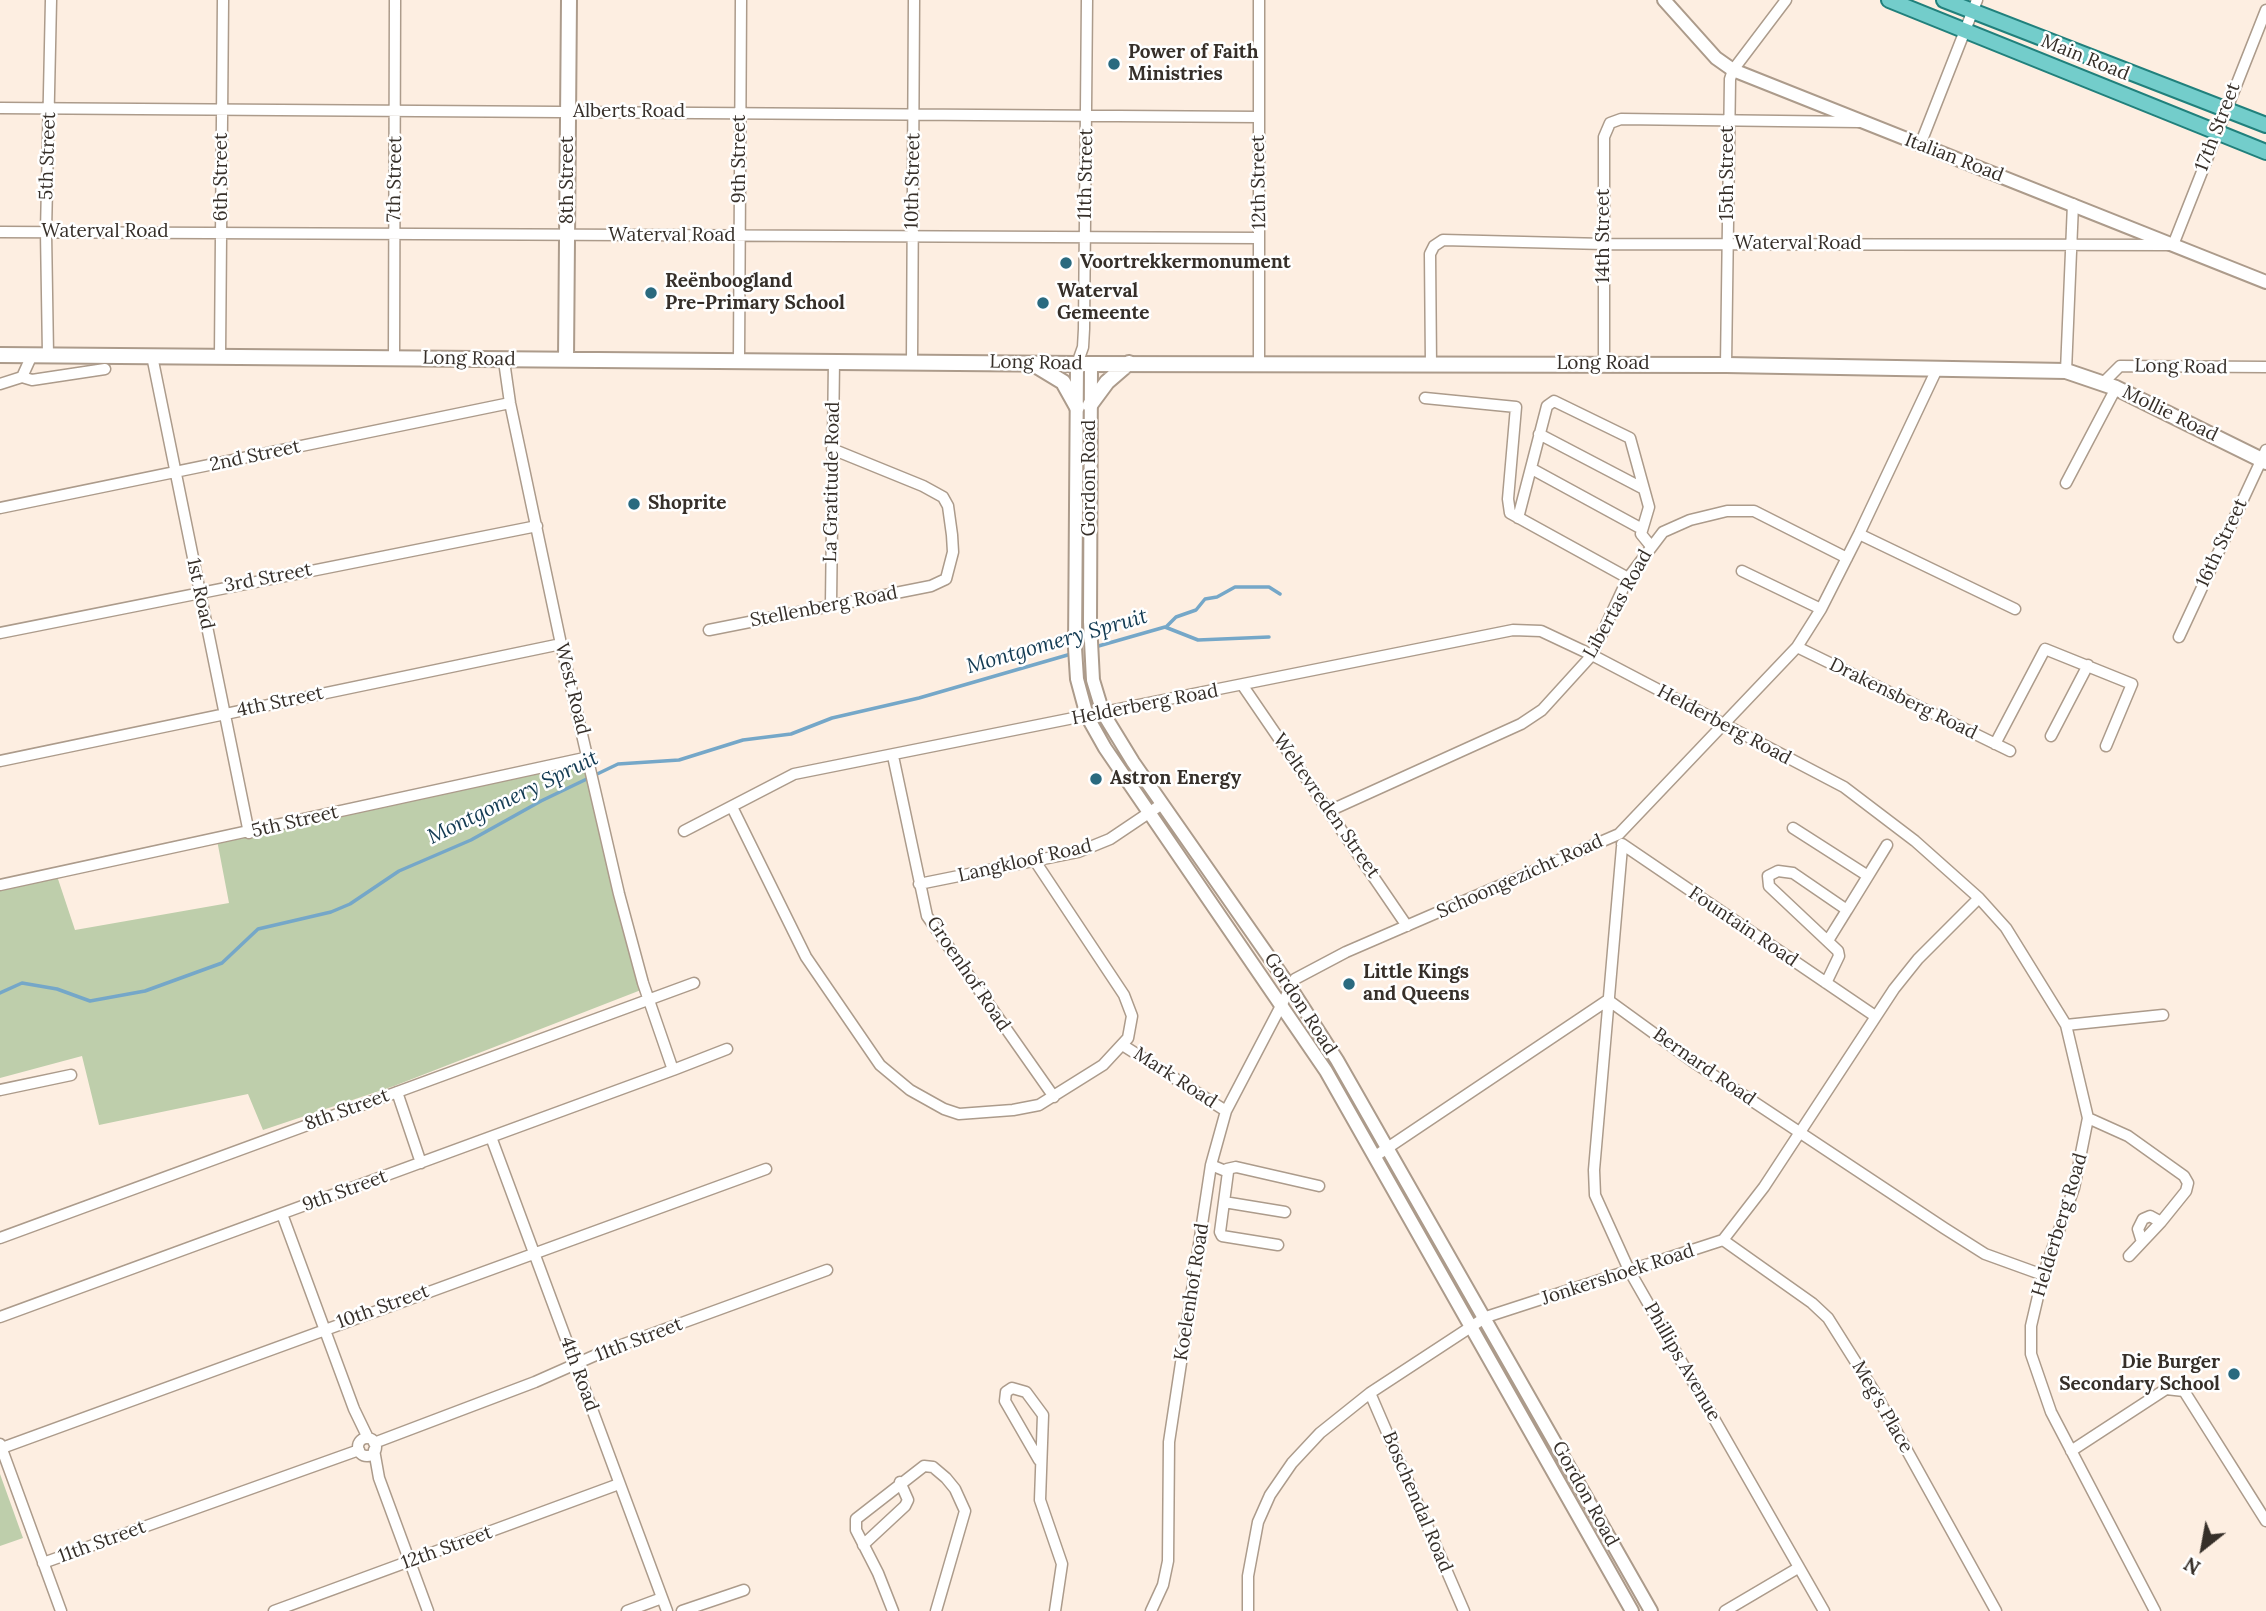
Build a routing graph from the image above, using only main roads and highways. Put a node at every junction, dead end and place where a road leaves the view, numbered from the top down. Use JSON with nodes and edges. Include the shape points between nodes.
{"nodes":[{"id":1,"x":569,"y":0,"type":"edge"},
{"id":2,"x":1889,"y":0,"type":"edge"},
{"id":3,"x":1944,"y":0,"type":"edge"},
{"id":4,"x":1974,"y":6,"type":"edge"},
{"id":5,"x":2266,"y":125,"type":"edge"},
{"id":6,"x":2266,"y":152,"type":"edge"},
{"id":7,"x":0,"y":355,"type":"edge"},
{"id":8,"x":566,"y":359,"type":"junction"},
{"id":9,"x":1028,"y":363,"type":"junction"},
{"id":10,"x":1129,"y":363,"type":"junction"},
{"id":11,"x":2069,"y":372,"type":"joint"},
{"id":12,"x":2264,"y":457,"type":"edge"}],
"edges":[{"from":1,"to":8,"type":"main road","name":"8th Street"},
{"from":2,"to":6,"type":"main road","name":"Main Road"},
{"from":3,"to":4,"type":"main road","name":"Main Road"},
{"from":4,"to":5,"type":"main road","name":"Main Road"},
{"from":7,"to":8,"type":"main road","name":"Long Road"},
{"from":8,"to":9,"type":"main road","name":"Long Road"},
{"from":9,"to":10,"type":"main road","name":"Long Road"},
{"from":9,"to":10,"type":"main road","via":[[1063,382],[1084,406]]},
{"from":10,"to":11,"type":"main road","name":"Long Road","via":[[1726,365]]},
{"from":11,"to":12,"type":"main road","name":"Mollie Road","via":[[2110,385]]}]}
